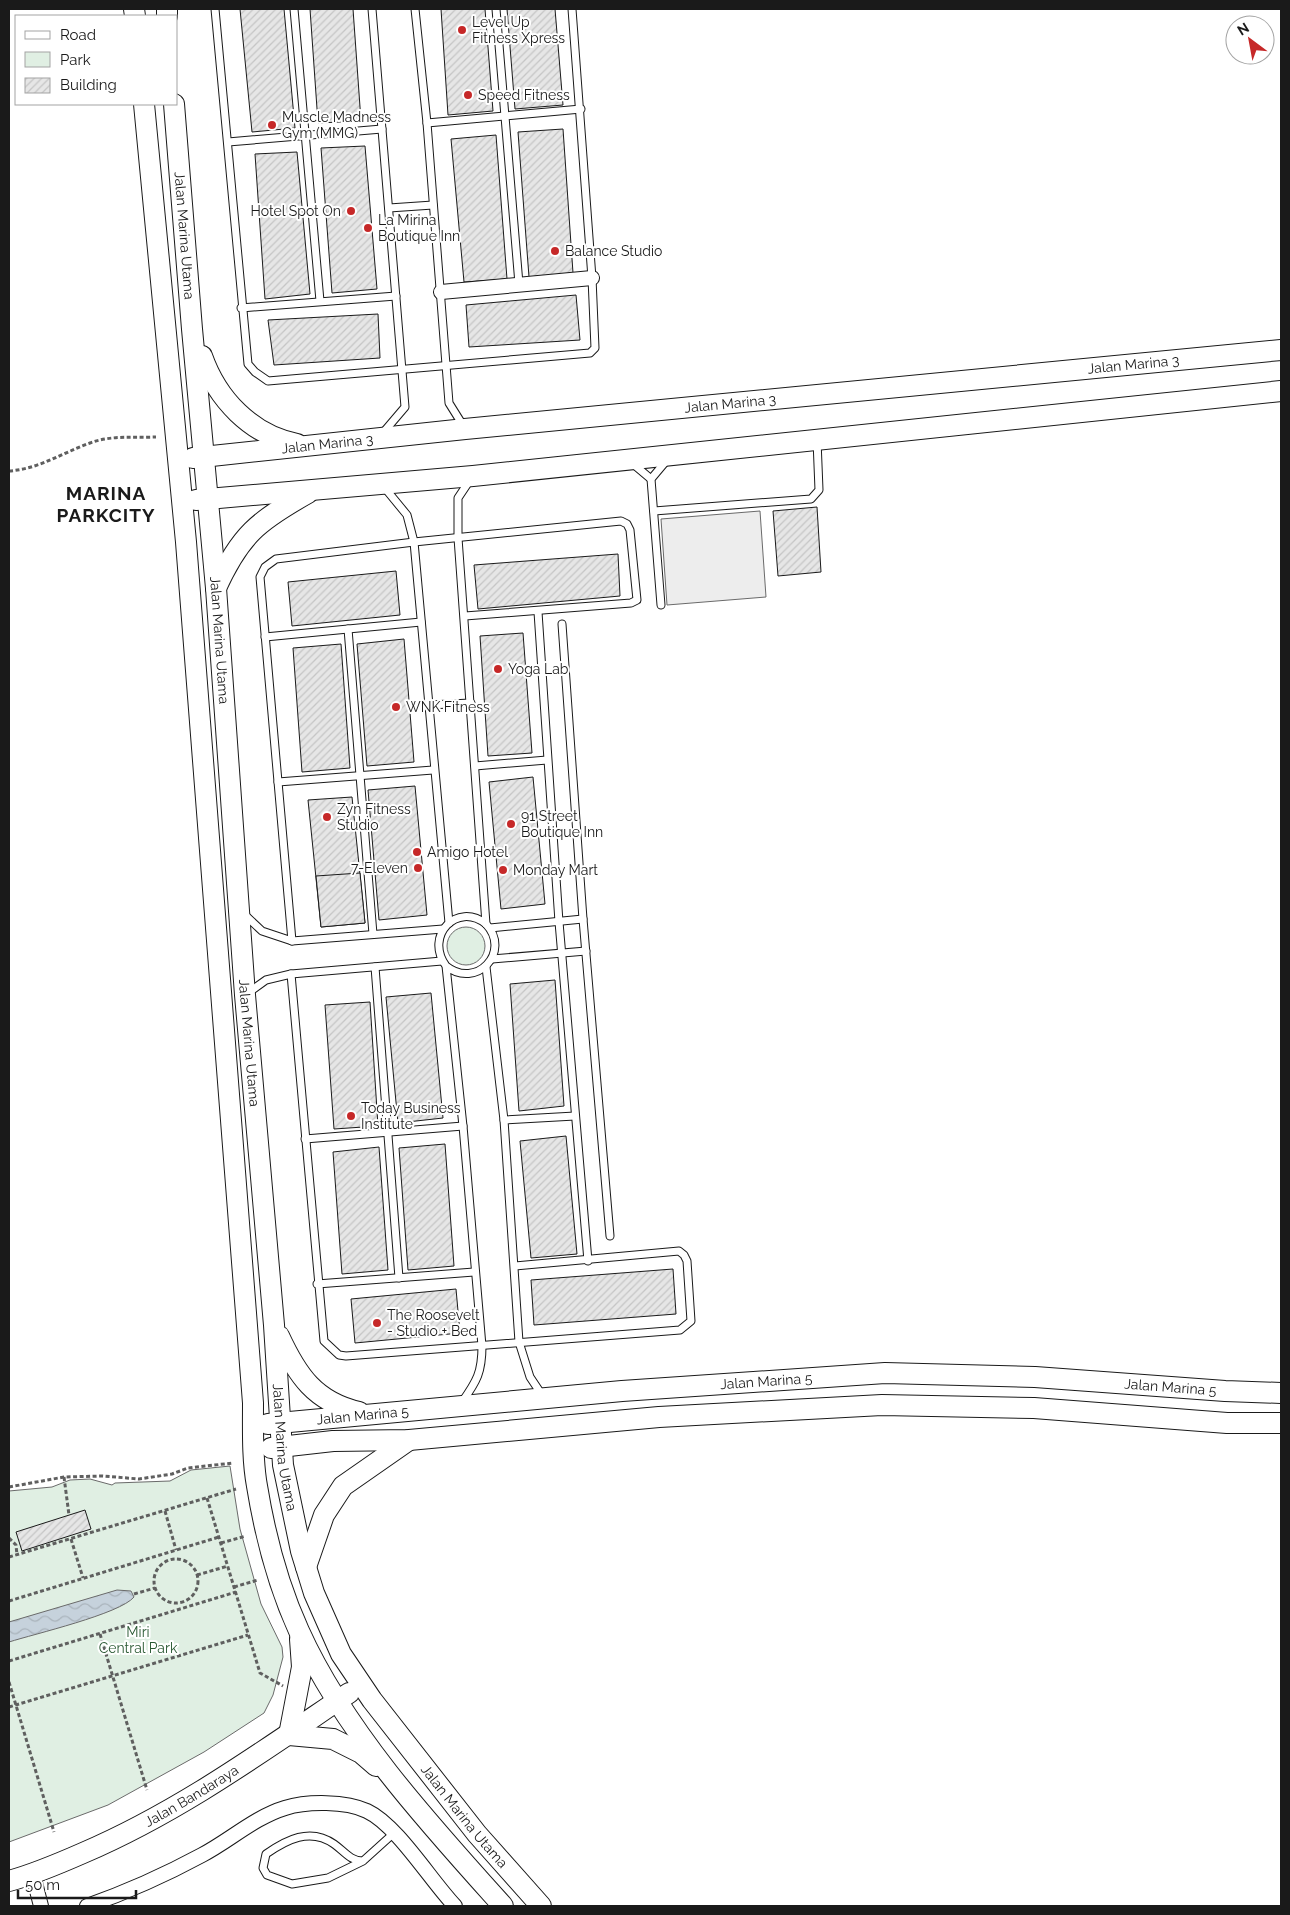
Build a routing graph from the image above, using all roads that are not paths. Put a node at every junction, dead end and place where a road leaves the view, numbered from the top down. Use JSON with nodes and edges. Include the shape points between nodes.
{"nodes":[{"id":1,"x":215,"y":9,"type":"edge"},
{"id":2,"x":294,"y":9,"type":"edge"},
{"id":3,"x":372,"y":9,"type":"edge"},
{"id":4,"x":415,"y":9,"type":"edge"},
{"id":5,"x":496,"y":9,"type":"edge"},
{"id":6,"x":572,"y":9,"type":"edge"},
{"id":7,"x":144,"y":105,"type":"edge"},
{"id":8,"x":174,"y":105,"type":"edge"},
{"id":9,"x":581,"y":109,"type":"junction"},
{"id":10,"x":505,"y":115,"type":"junction"},
{"id":11,"x":427,"y":123,"type":"junction"},
{"id":12,"x":382,"y":129,"type":"junction"},
{"id":13,"x":307,"y":136,"type":"junction"},
{"id":14,"x":228,"y":142,"type":"junction"},
{"id":15,"x":433,"y":205,"type":"junction"},
{"id":16,"x":389,"y":208,"type":"junction"},
{"id":17,"x":592,"y":278,"type":"junction"},
{"id":18,"x":519,"y":284,"type":"junction"},
{"id":19,"x":441,"y":292,"type":"junction"},
{"id":20,"x":396,"y":296,"type":"junction"},
{"id":21,"x":320,"y":302,"type":"junction"},
{"id":22,"x":242,"y":308,"type":"junction"},
{"id":23,"x":192,"y":328,"type":"junction"},
{"id":24,"x":1281,"y":350,"type":"edge"},
{"id":25,"x":446,"y":368,"type":"junction"},
{"id":26,"x":403,"y":371,"type":"junction"},
{"id":27,"x":1281,"y":391,"type":"edge"},
{"id":28,"x":465,"y":429,"type":"junction"},
{"id":29,"x":378,"y":438,"type":"junction"},
{"id":30,"x":817,"y":440,"type":"junction"},
{"id":31,"x":308,"y":446,"type":"junction"},
{"id":32,"x":672,"y":454,"type":"junction"},
{"id":33,"x":205,"y":457,"type":"junction"},
{"id":34,"x":628,"y":459,"type":"junction"},
{"id":35,"x":179,"y":460,"type":"junction"},
{"id":36,"x":473,"y":476,"type":"junction"},
{"id":37,"x":651,"y":479,"type":"junction"},
{"id":38,"x":382,"y":484,"type":"junction"},
{"id":39,"x":311,"y":491,"type":"junction"},
{"id":40,"x":208,"y":499,"type":"junction"},
{"id":41,"x":182,"y":501,"type":"junction"},
{"id":42,"x":654,"y":511,"type":"junction"},
{"id":43,"x":458,"y":538,"type":"junction"},
{"id":44,"x":414,"y":542,"type":"junction"},
{"id":45,"x":216,"y":588,"type":"junction"},
{"id":46,"x":661,"y":605,"type":"dead end"},
{"id":47,"x":538,"y":612,"type":"junction"},
{"id":48,"x":464,"y":616,"type":"junction"},
{"id":49,"x":421,"y":622,"type":"junction"},
{"id":50,"x":562,"y":624,"type":"dead end"},
{"id":51,"x":348,"y":629,"type":"junction"},
{"id":52,"x":264,"y":637,"type":"junction"},
{"id":53,"x":471,"y":703,"type":"junction"},
{"id":54,"x":428,"y":705,"type":"junction"},
{"id":55,"x":547,"y":760,"type":"junction"},
{"id":56,"x":476,"y":766,"type":"junction"},
{"id":57,"x":433,"y":770,"type":"junction"},
{"id":58,"x":358,"y":776,"type":"junction"},
{"id":59,"x":278,"y":782,"type":"junction"},
{"id":60,"x":240,"y":910,"type":"junction"},
{"id":61,"x":583,"y":919,"type":"junction"},
{"id":62,"x":559,"y":922,"type":"junction"},
{"id":63,"x":446,"y":926,"type":"junction"},
{"id":64,"x":488,"y":926,"type":"junction"},
{"id":65,"x":373,"y":934,"type":"junction"},
{"id":66,"x":292,"y":941,"type":"junction"},
{"id":67,"x":586,"y":951,"type":"junction"},
{"id":68,"x":562,"y":954,"type":"junction"},
{"id":69,"x":492,"y":959,"type":"junction"},
{"id":70,"x":444,"y":963,"type":"junction"},
{"id":71,"x":375,"y":967,"type":"junction"},
{"id":72,"x":486,"y":967,"type":"junction"},
{"id":73,"x":291,"y":974,"type":"junction"},
{"id":74,"x":245,"y":996,"type":"junction"},
{"id":75,"x":575,"y":1116,"type":"junction"},
{"id":76,"x":504,"y":1120,"type":"junction"},
{"id":77,"x":463,"y":1126,"type":"junction"},
{"id":78,"x":388,"y":1132,"type":"junction"},
{"id":79,"x":305,"y":1139,"type":"junction"},
{"id":80,"x":610,"y":1236,"type":"dead end"},
{"id":81,"x":588,"y":1261,"type":"junction"},
{"id":82,"x":515,"y":1266,"type":"junction"},
{"id":83,"x":474,"y":1272,"type":"junction"},
{"id":84,"x":399,"y":1278,"type":"junction"},
{"id":85,"x":317,"y":1284,"type":"junction"},
{"id":86,"x":274,"y":1325,"type":"junction"},
{"id":87,"x":519,"y":1342,"type":"junction"},
{"id":88,"x":482,"y":1346,"type":"junction"},
{"id":89,"x":1281,"y":1393,"type":"edge"},
{"id":90,"x":543,"y":1397,"type":"junction"},
{"id":91,"x":460,"y":1405,"type":"junction"},
{"id":92,"x":370,"y":1414,"type":"junction"},
{"id":93,"x":281,"y":1422,"type":"junction"},
{"id":94,"x":1281,"y":1423,"type":"edge"},
{"id":95,"x":253,"y":1425,"type":"junction"},
{"id":96,"x":409,"y":1440,"type":"junction"},
{"id":97,"x":282,"y":1446,"type":"junction"},
{"id":98,"x":254,"y":1450,"type":"junction"},
{"id":99,"x":306,"y":1567,"type":"junction"},
{"id":100,"x":300,"y":1633,"type":"junction"},
{"id":101,"x":361,"y":1685,"type":"junction"},
{"id":102,"x":338,"y":1701,"type":"junction"},
{"id":103,"x":289,"y":1735,"type":"junction"},
{"id":104,"x":396,"y":1783,"type":"junction"},
{"id":105,"x":394,"y":1833,"type":"junction"},
{"id":106,"x":363,"y":1861,"type":"junction"},
{"id":107,"x":33,"y":1875,"type":"junction"},
{"id":108,"x":9,"y":1880,"type":"edge"},
{"id":109,"x":41,"y":1906,"type":"edge"},
{"id":110,"x":87,"y":1906,"type":"edge"},
{"id":111,"x":454,"y":1906,"type":"edge"},
{"id":112,"x":503,"y":1906,"type":"edge"},
{"id":113,"x":541,"y":1906,"type":"edge"}],
"edges":[{"from":1,"to":14,"type":"lane"},
{"from":2,"to":13,"type":"lane"},
{"from":3,"to":12,"type":"lane"},
{"from":4,"to":11,"type":"lane"},
{"from":5,"to":10,"type":"lane"},
{"from":6,"to":9,"type":"lane"},
{"from":7,"to":35,"type":"street","name":"Jalan Marina Utama"},
{"from":8,"to":23,"type":"street","name":"Jalan Marina Utama"},
{"from":9,"to":10,"type":"lane"},
{"from":9,"to":17,"type":"lane"},
{"from":10,"to":11,"type":"lane"},
{"from":10,"to":18,"type":"lane"},
{"from":11,"to":15,"type":"lane"},
{"from":12,"to":13,"type":"lane"},
{"from":12,"to":16,"type":"lane"},
{"from":13,"to":14,"type":"lane"},
{"from":13,"to":21,"type":"lane"},
{"from":14,"to":22,"type":"lane"},
{"from":15,"to":16,"type":"lane"},
{"from":15,"to":19,"type":"lane"},
{"from":16,"to":20,"type":"lane"},
{"from":17,"to":18,"type":"street"},
{"from":17,"to":25,"type":"lane","via":[[596,343],[590,354]]},
{"from":18,"to":19,"type":"street"},
{"from":19,"to":25,"type":"lane"},
{"from":20,"to":21,"type":"lane"},
{"from":20,"to":26,"type":"lane"},
{"from":21,"to":22,"type":"lane"},
{"from":22,"to":26,"type":"lane","via":[[248,364],[268,381]]},
{"from":23,"to":31,"type":"street","via":[[209,376],[237,414],[277,440]]},
{"from":23,"to":33,"type":"street","name":"Jalan Marina Utama"},
{"from":24,"to":28,"type":"street","name":"Jalan Marina 3"},
{"from":25,"to":26,"type":"lane"},
{"from":25,"to":28,"type":"lane","via":[[449,404]]},
{"from":26,"to":29,"type":"lane","via":[[405,407]]},
{"from":27,"to":30,"type":"street"},
{"from":28,"to":29,"type":"street","name":"Jalan Marina 3"},
{"from":29,"to":31,"type":"street","name":"Jalan Marina 3"},
{"from":30,"to":32,"type":"street"},
{"from":30,"to":42,"type":"lane","via":[[819,490],[811,499]]},
{"from":31,"to":33,"type":"street","name":"Jalan Marina 3"},
{"from":32,"to":34,"type":"street"},
{"from":32,"to":37,"type":"lane"},
{"from":33,"to":35,"type":"street","name":"Jalan Marina 3"},
{"from":33,"to":40,"type":"street","name":"Jalan Marina Utama"},
{"from":34,"to":36,"type":"street"},
{"from":34,"to":37,"type":"lane"},
{"from":35,"to":41,"type":"street","name":"Jalan Marina Utama"},
{"from":36,"to":38,"type":"street"},
{"from":36,"to":43,"type":"lane","via":[[458,498]]},
{"from":37,"to":42,"type":"lane"},
{"from":38,"to":39,"type":"street"},
{"from":38,"to":44,"type":"lane","via":[[407,515]]},
{"from":39,"to":40,"type":"street"},
{"from":39,"to":45,"type":"street","via":[[270,514],[250,531],[226,565]]},
{"from":40,"to":41,"type":"street"},
{"from":40,"to":45,"type":"street","name":"Jalan Marina Utama"},
{"from":41,"to":95,"type":"street","name":"Jalan Marina Utama"},
{"from":42,"to":46,"type":"lane"},
{"from":43,"to":44,"type":"lane"},
{"from":43,"to":47,"type":"lane","via":[[627,524],[637,600]]},
{"from":43,"to":48,"type":"lane"},
{"from":44,"to":49,"type":"lane"},
{"from":44,"to":52,"type":"lane","via":[[276,559],[265,567],[260,577]]},
{"from":45,"to":60,"type":"street","name":"Jalan Marina Utama"},
{"from":47,"to":48,"type":"lane"},
{"from":47,"to":55,"type":"lane"},
{"from":48,"to":53,"type":"lane"},
{"from":49,"to":51,"type":"lane"},
{"from":49,"to":54,"type":"lane"},
{"from":50,"to":61,"type":"lane"},
{"from":51,"to":52,"type":"lane"},
{"from":51,"to":58,"type":"lane"},
{"from":52,"to":59,"type":"lane"},
{"from":53,"to":54,"type":"lane"},
{"from":53,"to":56,"type":"lane"},
{"from":54,"to":57,"type":"lane"},
{"from":55,"to":56,"type":"lane"},
{"from":55,"to":62,"type":"lane"},
{"from":56,"to":64,"type":"lane"},
{"from":57,"to":58,"type":"lane"},
{"from":57,"to":63,"type":"lane"},
{"from":58,"to":59,"type":"lane"},
{"from":58,"to":65,"type":"lane"},
{"from":59,"to":66,"type":"lane"},
{"from":60,"to":66,"type":"lane","via":[[262,931]]},
{"from":60,"to":74,"type":"street","name":"Jalan Marina Utama"},
{"from":61,"to":62,"type":"lane"},
{"from":61,"to":67,"type":"lane"},
{"from":62,"to":64,"type":"lane"},
{"from":62,"to":68,"type":"lane"},
{"from":63,"to":64,"type":"lane","via":[[468,917]]},
{"from":63,"to":65,"type":"lane"},
{"from":63,"to":70,"type":"lane","via":[[438,945]]},
{"from":64,"to":69,"type":"lane","via":[[496,942]]},
{"from":65,"to":66,"type":"lane"},
{"from":67,"to":68,"type":"lane"},
{"from":67,"to":80,"type":"lane"},
{"from":68,"to":69,"type":"lane"},
{"from":68,"to":75,"type":"lane"},
{"from":69,"to":72,"type":"lane"},
{"from":70,"to":71,"type":"lane"},
{"from":70,"to":72,"type":"lane","via":[[451,970],[465,974],[480,972]]},
{"from":70,"to":77,"type":"lane"},
{"from":71,"to":73,"type":"lane"},
{"from":71,"to":78,"type":"lane"},
{"from":72,"to":76,"type":"lane"},
{"from":73,"to":74,"type":"lane","via":[[266,980]]},
{"from":73,"to":79,"type":"lane"},
{"from":74,"to":86,"type":"street","name":"Jalan Marina Utama"},
{"from":75,"to":76,"type":"lane"},
{"from":75,"to":81,"type":"lane"},
{"from":76,"to":82,"type":"lane"},
{"from":77,"to":78,"type":"lane"},
{"from":77,"to":83,"type":"lane"},
{"from":78,"to":79,"type":"lane"},
{"from":78,"to":84,"type":"lane"},
{"from":79,"to":85,"type":"lane"},
{"from":81,"to":82,"type":"lane"},
{"from":81,"to":87,"type":"lane","via":[[679,1252],[687,1261],[691,1321],[680,1330]]},
{"from":82,"to":87,"type":"lane"},
{"from":83,"to":84,"type":"lane"},
{"from":83,"to":88,"type":"lane"},
{"from":84,"to":85,"type":"lane"},
{"from":85,"to":88,"type":"lane","via":[[324,1341],[339,1354]]},
{"from":86,"to":92,"type":"street","via":[[290,1359],[310,1388],[341,1408]]},
{"from":86,"to":93,"type":"street","name":"Jalan Marina Utama"},
{"from":87,"to":88,"type":"lane"},
{"from":87,"to":90,"type":"lane","via":[[530,1377]]},
{"from":88,"to":91,"type":"lane","via":[[482,1366],[477,1381]]},
{"from":89,"to":90,"type":"street","name":"Jalan Marina 5","via":[[1035,1377],[885,1373]]},
{"from":90,"to":91,"type":"street","name":"Jalan Marina 5"},
{"from":91,"to":92,"type":"street","name":"Jalan Marina 5"},
{"from":92,"to":93,"type":"street","name":"Jalan Marina 5"},
{"from":93,"to":95,"type":"street","name":"Jalan Marina 5"},
{"from":93,"to":97,"type":"street","name":"Jalan Marina Utama"},
{"from":94,"to":96,"type":"street","name":"Jalan Marina 5","via":[[1034,1408],[882,1405],[659,1417]]},
{"from":95,"to":98,"type":"street","name":"Jalan Marina Utama"},
{"from":96,"to":97,"type":"street","name":"Jalan Marina 5","via":[[333,1441]]},
{"from":96,"to":99,"type":"street","via":[[343,1486],[324,1515]]},
{"from":97,"to":98,"type":"street","name":"Jalan Marina 5"},
{"from":97,"to":99,"type":"street","name":"Jalan Marina Utama","via":[[283,1465]]},
{"from":98,"to":100,"type":"street","name":"Jalan Marina Utama","via":[[256,1485],[273,1560]]},
{"from":99,"to":101,"type":"street","name":"Jalan Marina Utama","via":[[324,1619]]},
{"from":100,"to":102,"type":"street","name":"Jalan Marina Utama"},
{"from":100,"to":103,"type":"street","via":[[300,1689]]},
{"from":101,"to":102,"type":"street","name":"Jalan Bandaraya"},
{"from":101,"to":113,"type":"street","name":"Jalan Marina Utama","via":[[477,1834]]},
{"from":102,"to":103,"type":"street","name":"Jalan Bandaraya"},
{"from":102,"to":104,"type":"street","name":"Jalan Marina Utama"},
{"from":103,"to":104,"type":"street","via":[[333,1739],[361,1753]]},
{"from":103,"to":107,"type":"street","name":"Jalan Bandaraya","via":[[201,1792],[117,1838]]},
{"from":104,"to":112,"type":"street","name":"Jalan Marina Utama"},
{"from":105,"to":106,"type":"lane"},
{"from":105,"to":110,"type":"street","via":[[367,1811],[324,1803],[284,1808],[194,1859],[121,1894]]},
{"from":105,"to":111,"type":"street"},
{"from":106,"to":106,"type":"lane","via":[[328,1878],[292,1884],[267,1875],[263,1868],[266,1854],[287,1839],[310,1835],[333,1843],[355,1861]]},
{"from":107,"to":108,"type":"street","name":"Jalan Bandaraya"},
{"from":107,"to":109,"type":"street"}]}
